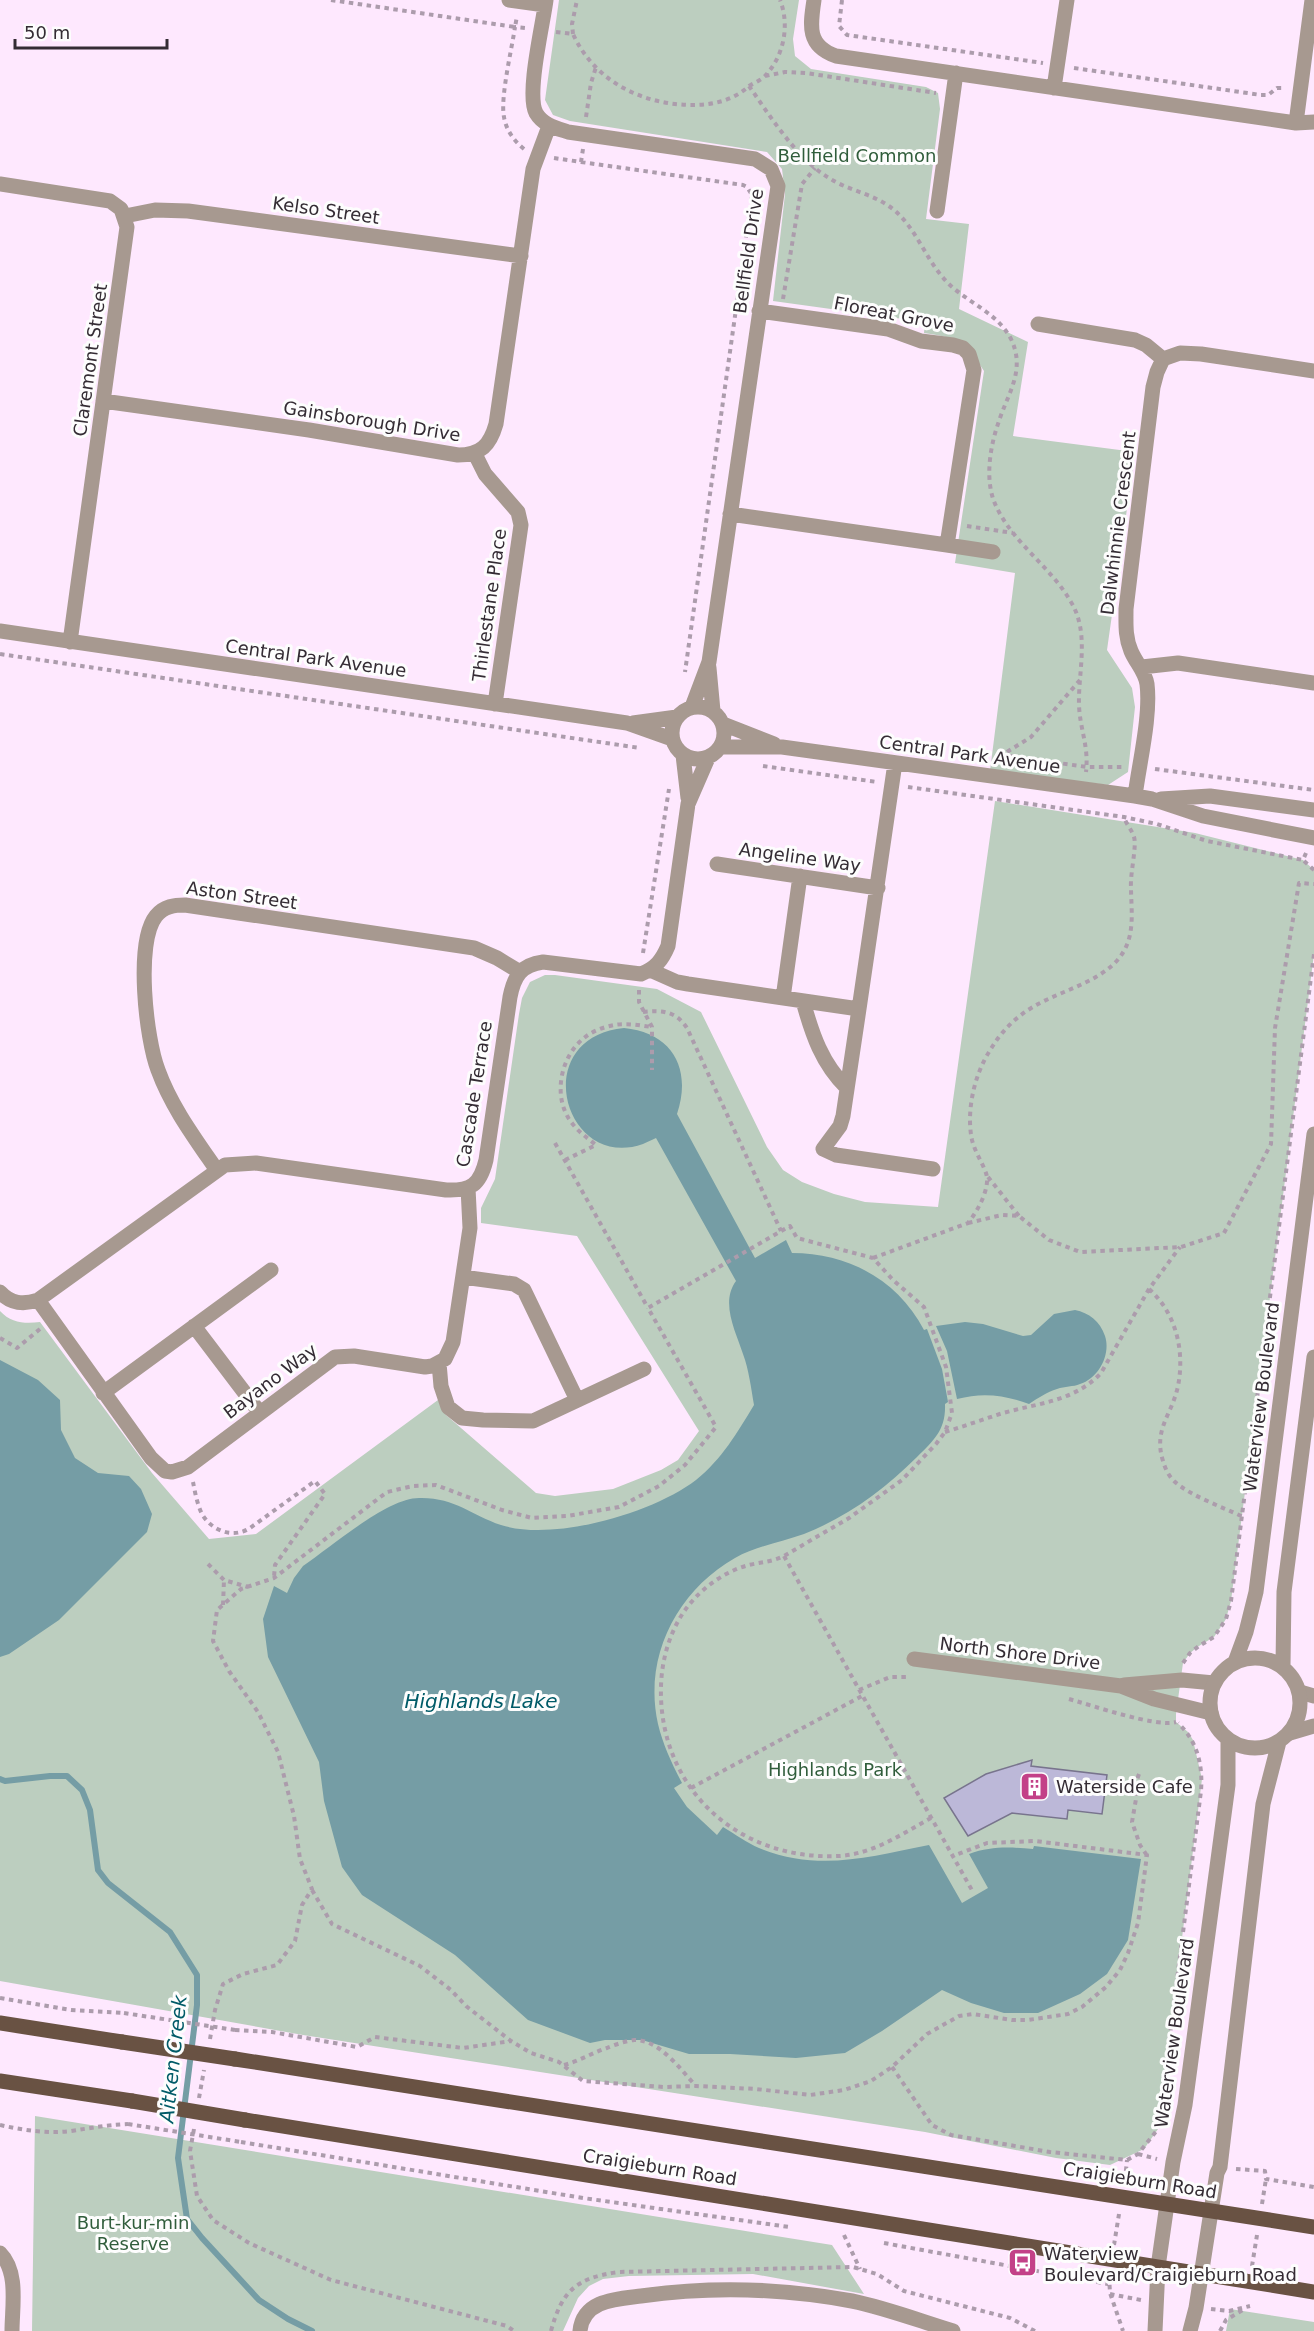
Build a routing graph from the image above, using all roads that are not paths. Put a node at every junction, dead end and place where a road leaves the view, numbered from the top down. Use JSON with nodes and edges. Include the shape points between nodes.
{"nodes":[{"id":1,"x":814,"y":0,"type":"edge"},
{"id":2,"x":1067,"y":0,"type":"edge"},
{"id":3,"x":1312,"y":0,"type":"edge"},
{"id":4,"x":514,"y":1,"type":"edge"},
{"id":5,"x":546,"y":3,"type":"edge"},
{"id":6,"x":956,"y":73,"type":"junction"},
{"id":7,"x":1054,"y":88,"type":"junction"},
{"id":8,"x":1314,"y":122,"type":"edge"},
{"id":9,"x":1296,"y":123,"type":"junction"},
{"id":10,"x":549,"y":126,"type":"junction"},
{"id":11,"x":1314,"y":129,"type":"edge"},
{"id":12,"x":0,"y":184,"type":"edge"},
{"id":13,"x":938,"y":211,"type":"dead end"},
{"id":14,"x":125,"y":216,"type":"junction"},
{"id":15,"x":521,"y":256,"type":"junction"},
{"id":16,"x":759,"y":311,"type":"junction"},
{"id":17,"x":1038,"y":324,"type":"dead end"},
{"id":18,"x":1163,"y":359,"type":"junction"},
{"id":19,"x":1314,"y":371,"type":"edge"},
{"id":20,"x":103,"y":400,"type":"junction"},
{"id":21,"x":476,"y":454,"type":"junction"},
{"id":22,"x":730,"y":514,"type":"junction"},
{"id":23,"x":947,"y":545,"type":"junction"},
{"id":24,"x":993,"y":552,"type":"dead end"},
{"id":25,"x":0,"y":631,"type":"edge"},
{"id":26,"x":70,"y":642,"type":"junction"},
{"id":27,"x":709,"y":662,"type":"junction"},
{"id":28,"x":1142,"y":667,"type":"junction"},
{"id":29,"x":1314,"y":683,"type":"edge"},
{"id":30,"x":495,"y":704,"type":"junction"},
{"id":31,"x":692,"y":707,"type":"junction"},
{"id":32,"x":713,"y":711,"type":"junction"},
{"id":33,"x":677,"y":717,"type":"junction"},
{"id":34,"x":627,"y":723,"type":"junction"},
{"id":35,"x":723,"y":724,"type":"junction"},
{"id":36,"x":672,"y":739,"type":"junction"},
{"id":37,"x":720,"y":747,"type":"junction"},
{"id":38,"x":782,"y":747,"type":"junction"},
{"id":39,"x":683,"y":755,"type":"junction"},
{"id":40,"x":708,"y":758,"type":"junction"},
{"id":41,"x":895,"y":763,"type":"junction"},
{"id":42,"x":1135,"y":796,"type":"junction"},
{"id":43,"x":1152,"y":799,"type":"junction"},
{"id":44,"x":688,"y":804,"type":"junction"},
{"id":45,"x":1314,"y":810,"type":"edge"},
{"id":46,"x":1314,"y":838,"type":"edge"},
{"id":47,"x":717,"y":864,"type":"dead end"},
{"id":48,"x":800,"y":876,"type":"junction"},
{"id":49,"x":878,"y":888,"type":"junction"},
{"id":50,"x":520,"y":972,"type":"junction"},
{"id":51,"x":646,"y":972,"type":"junction"},
{"id":52,"x":783,"y":998,"type":"junction"},
{"id":53,"x":803,"y":1001,"type":"junction"},
{"id":54,"x":859,"y":1009,"type":"junction"},
{"id":55,"x":848,"y":1088,"type":"junction"},
{"id":56,"x":1314,"y":1134,"type":"edge"},
{"id":57,"x":216,"y":1169,"type":"junction"},
{"id":58,"x":933,"y":1169,"type":"dead end"},
{"id":59,"x":468,"y":1188,"type":"junction"},
{"id":60,"x":271,"y":1270,"type":"dead end"},
{"id":61,"x":463,"y":1277,"type":"junction"},
{"id":62,"x":0,"y":1293,"type":"edge"},
{"id":63,"x":38,"y":1300,"type":"junction"},
{"id":64,"x":194,"y":1326,"type":"junction"},
{"id":65,"x":1314,"y":1357,"type":"edge"},
{"id":66,"x":439,"y":1363,"type":"junction"},
{"id":67,"x":644,"y":1369,"type":"dead end"},
{"id":68,"x":104,"y":1393,"type":"junction"},
{"id":69,"x":577,"y":1400,"type":"junction"},
{"id":70,"x":260,"y":1413,"type":"junction"},
{"id":71,"x":914,"y":1659,"type":"dead end"},
{"id":72,"x":1235,"y":1662,"type":"junction"},
{"id":73,"x":1283,"y":1666,"type":"junction"},
{"id":74,"x":1214,"y":1683,"type":"junction"},
{"id":75,"x":1121,"y":1686,"type":"junction"},
{"id":76,"x":1307,"y":1694,"type":"edge"},
{"id":77,"x":1211,"y":1713,"type":"junction"},
{"id":78,"x":1314,"y":1726,"type":"edge"},
{"id":79,"x":1284,"y":1737,"type":"junction"},
{"id":80,"x":1228,"y":1739,"type":"junction"},
{"id":81,"x":0,"y":2023,"type":"edge"},
{"id":82,"x":0,"y":2081,"type":"edge"},
{"id":83,"x":1167,"y":2204,"type":"junction"},
{"id":84,"x":1211,"y":2211,"type":"junction"},
{"id":85,"x":1314,"y":2227,"type":"edge"},
{"id":86,"x":0,"y":2253,"type":"edge"},
{"id":87,"x":1158,"y":2267,"type":"junction"},
{"id":88,"x":1200,"y":2273,"type":"junction"},
{"id":89,"x":1314,"y":2292,"type":"edge"},
{"id":90,"x":12,"y":2331,"type":"edge"},
{"id":91,"x":580,"y":2331,"type":"edge"},
{"id":92,"x":953,"y":2331,"type":"edge"},
{"id":93,"x":1155,"y":2331,"type":"edge"},
{"id":94,"x":1190,"y":2331,"type":"edge"}],
"edges":[{"from":1,"to":6,"type":"street","via":[[811,30],[825,52]]},
{"from":2,"to":7,"type":"street"},
{"from":3,"to":9,"type":"street"},
{"from":4,"to":5,"type":"street"},
{"from":5,"to":10,"type":"street","via":[[532,95],[536,113]]},
{"from":6,"to":7,"type":"street"},
{"from":6,"to":13,"type":"street"},
{"from":7,"to":9,"type":"street"},
{"from":8,"to":9,"type":"street"},
{"from":9,"to":11,"type":"street"},
{"from":10,"to":15,"type":"street","name":"Gainsborough Drive","via":[[533,169]]},
{"from":10,"to":16,"type":"street","name":"Bellfield Drive","via":[[568,132],[743,156],[771,169],[778,186]]},
{"from":12,"to":14,"type":"street","via":[[110,201]]},
{"from":14,"to":15,"type":"street","name":"Kelso Street","via":[[155,210],[188,211]]},
{"from":14,"to":20,"type":"street","name":"Claremont Street","via":[[126,241]]},
{"from":15,"to":21,"type":"street","name":"Gainsborough Drive","via":[[496,424],[490,441]]},
{"from":16,"to":22,"type":"street","name":"Bellfield Drive"},
{"from":16,"to":23,"type":"street","name":"Floreat Grove","via":[[888,329],[921,341],[960,347],[969,354],[974,370]]},
{"from":17,"to":18,"type":"street","via":[[1135,340]]},
{"from":18,"to":19,"type":"street","via":[[1180,353],[1201,354]]},
{"from":18,"to":28,"type":"street","name":"Dalwhinnie Crescent","via":[[1153,387],[1126,609],[1126,638]]},
{"from":20,"to":21,"type":"street","name":"Gainsborough Drive","via":[[458,455]]},
{"from":20,"to":26,"type":"street","name":"Claremont Street"},
{"from":21,"to":30,"type":"street","name":"Thirlestane Place","via":[[485,474],[518,512],[521,525]]},
{"from":22,"to":23,"type":"street"},
{"from":22,"to":27,"type":"street","name":"Bellfield Drive"},
{"from":23,"to":24,"type":"street"},
{"from":25,"to":26,"type":"street","name":"Central Park Avenue"},
{"from":26,"to":30,"type":"street","name":"Central Park Avenue"},
{"from":27,"to":31,"type":"street","name":"Bellfield Drive"},
{"from":27,"to":32,"type":"street","name":"Bellfield Drive"},
{"from":28,"to":29,"type":"street","via":[[1178,663]]},
{"from":28,"to":42,"type":"street","name":"Dalwhinnie Crescent","via":[[1147,700]]},
{"from":30,"to":34,"type":"street","name":"Central Park Avenue"},
{"from":31,"to":32,"type":"street"},
{"from":31,"to":33,"type":"street"},
{"from":32,"to":35,"type":"street"},
{"from":33,"to":34,"type":"street","name":"Central Park Avenue"},
{"from":33,"to":36,"type":"street"},
{"from":34,"to":36,"type":"street","name":"Central Park Avenue"},
{"from":35,"to":37,"type":"street"},
{"from":35,"to":38,"type":"street","name":"Central Park Avenue"},
{"from":36,"to":39,"type":"street"},
{"from":37,"to":38,"type":"street","name":"Central Park Avenue"},
{"from":37,"to":40,"type":"street"},
{"from":38,"to":41,"type":"street","name":"Central Park Avenue"},
{"from":39,"to":40,"type":"street"},
{"from":39,"to":44,"type":"street"},
{"from":40,"to":44,"type":"street"},
{"from":41,"to":42,"type":"street","name":"Central Park Avenue"},
{"from":41,"to":49,"type":"street","name":"Angeline Way"},
{"from":42,"to":43,"type":"street","name":"Central Park Avenue"},
{"from":43,"to":45,"type":"street","name":"Central Park Avenue","via":[[1210,796]]},
{"from":43,"to":46,"type":"street","name":"Central Park Avenue","via":[[1203,816]]},
{"from":44,"to":51,"type":"street","via":[[668,946],[661,961]]},
{"from":47,"to":48,"type":"street","name":"Angeline Way"},
{"from":48,"to":49,"type":"street","name":"Angeline Way"},
{"from":48,"to":52,"type":"street"},
{"from":49,"to":54,"type":"street","name":"Angeline Way"},
{"from":50,"to":51,"type":"street","via":[[543,962]]},
{"from":50,"to":57,"type":"street","name":"Aston Street","via":[[474,948],[185,905],[163,910],[152,924],[145,957],[150,1046],[168,1094]]},
{"from":50,"to":59,"type":"street","name":"Cascade Terrace","via":[[512,984],[484,1169],[476,1184]]},
{"from":51,"to":52,"type":"street","via":[[677,982]]},
{"from":52,"to":53,"type":"street"},
{"from":53,"to":54,"type":"street"},
{"from":53,"to":55,"type":"street","via":[[822,1056]]},
{"from":54,"to":55,"type":"street","name":"Angeline Way"},
{"from":55,"to":58,"type":"street","name":"Angeline Way","via":[[840,1126],[823,1149],[836,1155]]},
{"from":56,"to":72,"type":"street","name":"Waterview Boulevard","via":[[1256,1592]]},
{"from":57,"to":59,"type":"street","name":"Cascade Terrace","via":[[233,1163],[256,1163],[446,1190]]},
{"from":57,"to":63,"type":"street","name":"Cascade Terrace"},
{"from":59,"to":61,"type":"street","via":[[470,1228]]},
{"from":60,"to":64,"type":"street"},
{"from":61,"to":66,"type":"street","via":[[453,1342]]},
{"from":61,"to":69,"type":"street","via":[[514,1284],[524,1290]]},
{"from":62,"to":63,"type":"street","via":[[13,1302]]},
{"from":63,"to":68,"type":"street"},
{"from":64,"to":68,"type":"street"},
{"from":64,"to":70,"type":"street"},
{"from":65,"to":73,"type":"street","via":[[1284,1592]]},
{"from":66,"to":69,"type":"street","via":[[444,1398],[448,1407],[462,1418],[533,1421]]},
{"from":66,"to":70,"type":"street","name":"Bayano Way","via":[[425,1367],[340,1355]]},
{"from":67,"to":69,"type":"street"},
{"from":68,"to":70,"type":"street","name":"Bayano Way","via":[[160,1468],[172,1472],[188,1467]]},
{"from":71,"to":75,"type":"street","name":"North Shore Drive"},
{"from":72,"to":73,"type":"street","via":[[1260,1657]]},
{"from":72,"to":74,"type":"street"},
{"from":73,"to":76,"type":"street"},
{"from":74,"to":75,"type":"street","name":"North Shore Drive","via":[[1182,1680]]},
{"from":74,"to":77,"type":"street"},
{"from":75,"to":77,"type":"street","name":"North Shore Drive"},
{"from":76,"to":79,"type":"street"},
{"from":77,"to":80,"type":"street","via":[[1217,1728]]},
{"from":78,"to":79,"type":"street"},
{"from":79,"to":80,"type":"street","via":[[1266,1747],[1253,1748]]},
{"from":79,"to":84,"type":"street","via":[[1263,1804]]},
{"from":80,"to":83,"type":"street","name":"Waterview Boulevard","via":[[1228,1785],[1185,2105]]},
{"from":81,"to":83,"type":"main road","name":"Craigieburn Road","bridge":true},
{"from":82,"to":87,"type":"main road","name":"Craigieburn Road","bridge":true},
{"from":83,"to":84,"type":"main road","name":"Craigieburn Road"},
{"from":83,"to":87,"type":"street","name":"Waterview Boulevard"},
{"from":84,"to":85,"type":"main road","name":"Craigieburn Road"},
{"from":84,"to":88,"type":"street"},
{"from":86,"to":90,"type":"street","via":[[12,2277]]},
{"from":87,"to":88,"type":"main road","name":"Craigieburn Road"},
{"from":87,"to":93,"type":"street","name":"Waterview Boulevard"},
{"from":88,"to":89,"type":"main road","name":"Craigieburn Road"},
{"from":88,"to":94,"type":"street"},
{"from":91,"to":92,"type":"street","via":[[588,2310],[606,2301],[724,2289],[779,2291],[853,2302]]}]}
